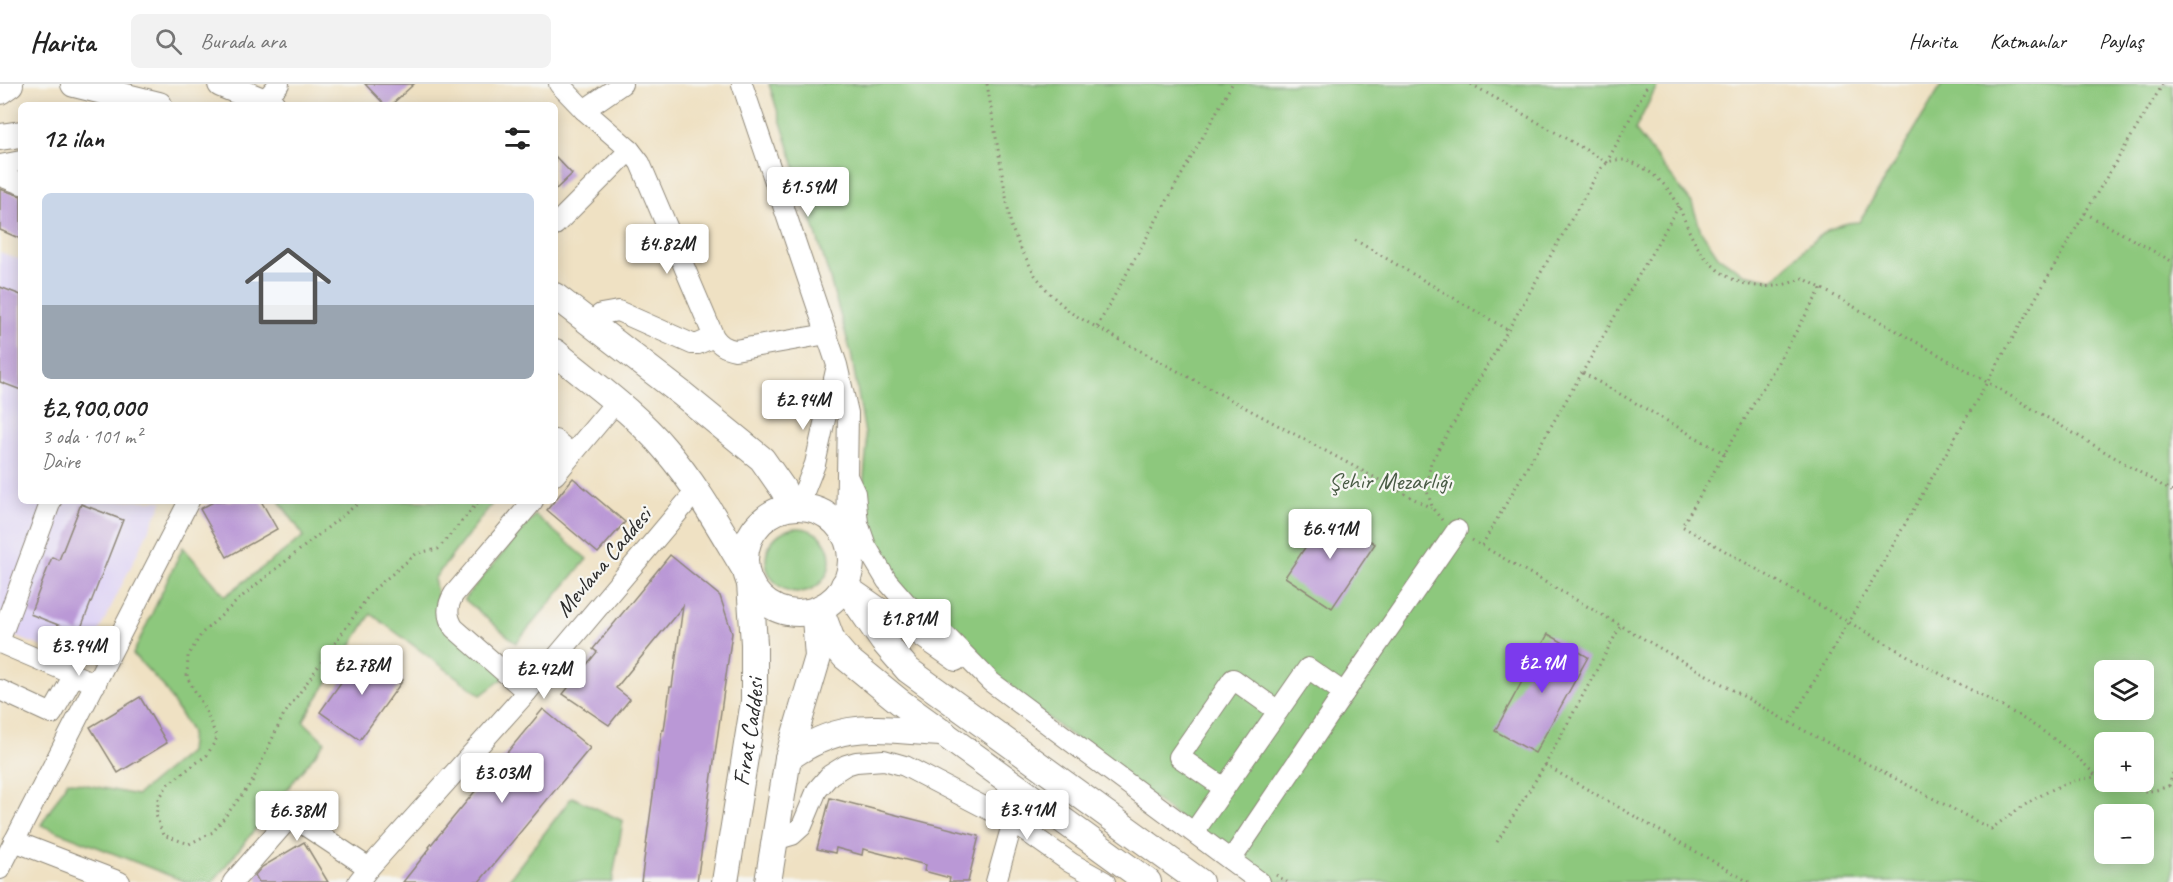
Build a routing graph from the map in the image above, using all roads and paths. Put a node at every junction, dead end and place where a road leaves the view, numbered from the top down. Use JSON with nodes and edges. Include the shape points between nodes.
{"nodes":[{"id":1,"x":10,"y":84,"type":"edge"},
{"id":2,"x":74,"y":84,"type":"edge"},
{"id":3,"x":560,"y":84,"type":"edge"},
{"id":4,"x":622,"y":84,"type":"edge"},
{"id":5,"x":742,"y":84,"type":"edge"},
{"id":6,"x":987,"y":84,"type":"edge"},
{"id":7,"x":1232,"y":84,"type":"edge"},
{"id":8,"x":1471,"y":84,"type":"edge"},
{"id":9,"x":1648,"y":84,"type":"edge"},
{"id":10,"x":2163,"y":84,"type":"edge"},
{"id":11,"x":229,"y":86,"type":"edge"},
{"id":12,"x":0,"y":91,"type":"edge"},
{"id":13,"x":272,"y":97,"type":"edge"},
{"id":14,"x":140,"y":102,"type":"edge"},
{"id":15,"x":584,"y":110,"type":"junction"},
{"id":16,"x":18,"y":134,"type":"edge"},
{"id":17,"x":0,"y":137,"type":"edge"},
{"id":18,"x":630,"y":150,"type":"junction"},
{"id":19,"x":18,"y":161,"type":"edge"},
{"id":20,"x":1607,"y":162,"type":"junction"},
{"id":21,"x":0,"y":165,"type":"edge"},
{"id":22,"x":0,"y":176,"type":"edge"},
{"id":23,"x":18,"y":182,"type":"edge"},
{"id":24,"x":1679,"y":206,"type":"junction"},
{"id":25,"x":2085,"y":213,"type":"junction"},
{"id":26,"x":558,"y":222,"type":"edge"},
{"id":27,"x":1355,"y":240,"type":"dead end"},
{"id":28,"x":2173,"y":262,"type":"edge"},
{"id":29,"x":1821,"y":289,"type":"junction"},
{"id":30,"x":558,"y":298,"type":"edge"},
{"id":31,"x":590,"y":323,"type":"junction"},
{"id":32,"x":1097,"y":327,"type":"junction"},
{"id":33,"x":1508,"y":330,"type":"junction"},
{"id":34,"x":827,"y":334,"type":"junction"},
{"id":35,"x":714,"y":337,"type":"junction"},
{"id":36,"x":558,"y":354,"type":"edge"},
{"id":37,"x":837,"y":364,"type":"junction"},
{"id":38,"x":1583,"y":373,"type":"junction"},
{"id":39,"x":1987,"y":382,"type":"junction"},
{"id":40,"x":616,"y":402,"type":"junction"},
{"id":41,"x":558,"y":442,"type":"edge"},
{"id":42,"x":572,"y":454,"type":"junction"},
{"id":43,"x":1725,"y":454,"type":"junction"},
{"id":44,"x":558,"y":471,"type":"edge"},
{"id":45,"x":848,"y":477,"type":"junction"},
{"id":46,"x":696,"y":491,"type":"junction"},
{"id":47,"x":2173,"y":492,"type":"edge"},
{"id":48,"x":50,"y":504,"type":"edge"},
{"id":49,"x":187,"y":504,"type":"edge"},
{"id":50,"x":357,"y":504,"type":"edge"},
{"id":51,"x":476,"y":504,"type":"edge"},
{"id":52,"x":530,"y":504,"type":"edge"},
{"id":53,"x":795,"y":507,"type":"junction"},
{"id":54,"x":1433,"y":509,"type":"junction"},
{"id":55,"x":1456,"y":530,"type":"junction"},
{"id":56,"x":846,"y":539,"type":"junction"},
{"id":57,"x":1482,"y":545,"type":"junction"},
{"id":58,"x":748,"y":577,"type":"junction"},
{"id":59,"x":845,"y":584,"type":"junction"},
{"id":60,"x":817,"y":609,"type":"junction"},
{"id":61,"x":1848,"y":622,"type":"junction"},
{"id":62,"x":1621,"y":625,"type":"junction"},
{"id":63,"x":0,"y":641,"type":"edge"},
{"id":64,"x":74,"y":675,"type":"junction"},
{"id":65,"x":991,"y":682,"type":"junction"},
{"id":66,"x":96,"y":684,"type":"junction"},
{"id":67,"x":0,"y":690,"type":"edge"},
{"id":68,"x":527,"y":692,"type":"junction"},
{"id":69,"x":1344,"y":693,"type":"junction"},
{"id":70,"x":1278,"y":711,"type":"junction"},
{"id":71,"x":1790,"y":723,"type":"junction"},
{"id":72,"x":944,"y":733,"type":"junction"},
{"id":73,"x":788,"y":758,"type":"junction"},
{"id":74,"x":1545,"y":765,"type":"junction"},
{"id":75,"x":2173,"y":773,"type":"edge"},
{"id":76,"x":2094,"y":774,"type":"edge"},
{"id":77,"x":2094,"y":778,"type":"edge"},
{"id":78,"x":2171,"y":785,"type":"edge"},
{"id":79,"x":1022,"y":789,"type":"junction"},
{"id":80,"x":1224,"y":789,"type":"junction"},
{"id":81,"x":2154,"y":792,"type":"edge"},
{"id":82,"x":1013,"y":822,"type":"junction"},
{"id":83,"x":1194,"y":832,"type":"junction"},
{"id":84,"x":775,"y":840,"type":"junction"},
{"id":85,"x":14,"y":841,"type":"junction"},
{"id":86,"x":1497,"y":842,"type":"dead end"},
{"id":87,"x":1231,"y":860,"type":"junction"},
{"id":88,"x":0,"y":869,"type":"edge"},
{"id":89,"x":363,"y":875,"type":"edge"},
{"id":90,"x":120,"y":882,"type":"edge"},
{"id":91,"x":233,"y":882,"type":"edge"},
{"id":92,"x":725,"y":882,"type":"edge"},
{"id":93,"x":768,"y":882,"type":"edge"},
{"id":94,"x":996,"y":882,"type":"edge"},
{"id":95,"x":1105,"y":882,"type":"edge"},
{"id":96,"x":1148,"y":882,"type":"edge"},
{"id":97,"x":1200,"y":882,"type":"edge"},
{"id":98,"x":1260,"y":882,"type":"edge"},
{"id":99,"x":1749,"y":882,"type":"edge"}],
"edges":[{"from":1,"to":12,"type":"main road"},
{"from":2,"to":14,"type":"main road"},
{"from":3,"to":15,"type":"street"},
{"from":4,"to":15,"type":"street"},
{"from":5,"to":34,"type":"street"},
{"from":6,"to":32,"type":"path","via":[[1011,226],[1018,243],[1051,295],[1073,314]]},
{"from":7,"to":32,"type":"path"},
{"from":8,"to":20,"type":"path"},
{"from":9,"to":20,"type":"path"},
{"from":10,"to":25,"type":"path"},
{"from":11,"to":13,"type":"main road"},
{"from":15,"to":18,"type":"street"},
{"from":16,"to":17,"type":"main road"},
{"from":18,"to":26,"type":"street"},
{"from":18,"to":35,"type":"street","via":[[640,163]]},
{"from":19,"to":21,"type":"street"},
{"from":20,"to":24,"type":"path","via":[[1618,159],[1640,166],[1662,182]]},
{"from":20,"to":33,"type":"path"},
{"from":22,"to":23,"type":"street"},
{"from":24,"to":29,"type":"path","via":[[1696,245],[1725,275],[1759,287],[1782,286],[1803,278]]},
{"from":24,"to":38,"type":"path"},
{"from":25,"to":28,"type":"path"},
{"from":25,"to":39,"type":"path"},
{"from":27,"to":33,"type":"path"},
{"from":29,"to":39,"type":"path"},
{"from":29,"to":43,"type":"path"},
{"from":30,"to":31,"type":"main road"},
{"from":31,"to":35,"type":"street","via":[[601,314],[618,311],[692,344]]},
{"from":31,"to":53,"type":"main road","via":[[762,459]]},
{"from":32,"to":54,"type":"path"},
{"from":33,"to":54,"type":"path","via":[[1431,462],[1426,488]]},
{"from":34,"to":35,"type":"street","via":[[735,351]]},
{"from":34,"to":37,"type":"street"},
{"from":36,"to":40,"type":"main road"},
{"from":37,"to":45,"type":"street","via":[[848,413]]},
{"from":37,"to":53,"type":"street","via":[[815,464]]},
{"from":38,"to":43,"type":"path"},
{"from":38,"to":57,"type":"path"},
{"from":39,"to":47,"type":"path"},
{"from":39,"to":61,"type":"path"},
{"from":40,"to":42,"type":"street"},
{"from":40,"to":46,"type":"main road","via":[[664,448]]},
{"from":41,"to":42,"type":"street"},
{"from":42,"to":44,"type":"street"},
{"from":43,"to":61,"type":"path","via":[[1682,526]]},
{"from":45,"to":56,"type":"street"},
{"from":45,"to":65,"type":"street","via":[[862,537],[878,568],[907,604],[946,636]]},
{"from":46,"to":58,"type":"main road"},
{"from":46,"to":68,"type":"street","name":"Mevlana Caddesi"},
{"from":48,"to":63,"type":"street"},
{"from":49,"to":66,"type":"street"},
{"from":50,"to":51,"type":"path","via":[[246,593],[202,633],[188,656],[187,677],[217,738],[207,755],[168,784],[159,799],[156,815],[163,835],[189,844],[213,832],[252,782],[283,716],[372,591],[417,553],[438,549]]},
{"from":52,"to":68,"type":"street","via":[[448,606],[454,628]]},
{"from":53,"to":56,"type":"main road","via":[[810,508],[827,516]]},
{"from":53,"to":58,"type":"main road","via":[[772,513],[753,532],[746,551]]},
{"from":54,"to":55,"type":"path"},
{"from":55,"to":57,"type":"path"},
{"from":55,"to":69,"type":"street"},
{"from":56,"to":59,"type":"main road","via":[[850,558]]},
{"from":57,"to":62,"type":"path"},
{"from":58,"to":60,"type":"main road","via":[[760,597],[773,607],[797,613]]},
{"from":58,"to":92,"type":"main road","name":"Fırat Caddesi","via":[[754,701]]},
{"from":59,"to":60,"type":"main road","via":[[837,596]]},
{"from":59,"to":65,"type":"street"},
{"from":59,"to":97,"type":"main road","via":[[888,648],[908,670]]},
{"from":60,"to":72,"type":"main road","via":[[838,650]]},
{"from":60,"to":73,"type":"main road","name":"Fırat Caddesi","via":[[818,657]]},
{"from":61,"to":71,"type":"path"},
{"from":61,"to":76,"type":"path","via":[[2039,727]]},
{"from":62,"to":71,"type":"path"},
{"from":62,"to":74,"type":"path"},
{"from":63,"to":64,"type":"street"},
{"from":64,"to":66,"type":"street"},
{"from":64,"to":67,"type":"street","via":[[52,714]]},
{"from":65,"to":83,"type":"street"},
{"from":66,"to":85,"type":"street"},
{"from":68,"to":89,"type":"street","name":"Mevlana Caddesi"},
{"from":69,"to":70,"type":"street","via":[[1308,668]]},
{"from":69,"to":87,"type":"street"},
{"from":70,"to":80,"type":"street"},
{"from":70,"to":80,"type":"street","via":[[1233,680],[1185,747],[1179,757]]},
{"from":71,"to":77,"type":"path","via":[[1991,829],[2047,793]]},
{"from":72,"to":73,"type":"main road","via":[[860,729],[829,736]]},
{"from":72,"to":79,"type":"main road"},
{"from":73,"to":84,"type":"main road","name":"Fırat Caddesi"},
{"from":74,"to":86,"type":"path"},
{"from":74,"to":99,"type":"path"},
{"from":75,"to":78,"type":"path"},
{"from":78,"to":81,"type":"path"},
{"from":79,"to":82,"type":"street"},
{"from":79,"to":96,"type":"main road"},
{"from":80,"to":83,"type":"street"},
{"from":82,"to":84,"type":"street","via":[[905,766],[875,760],[846,765],[830,775],[817,790],[802,826],[792,835]]},
{"from":82,"to":94,"type":"street"},
{"from":82,"to":95,"type":"street"},
{"from":83,"to":87,"type":"street"},
{"from":84,"to":93,"type":"main road","name":"Fırat Caddesi"},
{"from":85,"to":88,"type":"street"},
{"from":85,"to":90,"type":"street"},
{"from":87,"to":98,"type":"street"},
{"from":89,"to":91,"type":"street","via":[[291,816]]}]}
